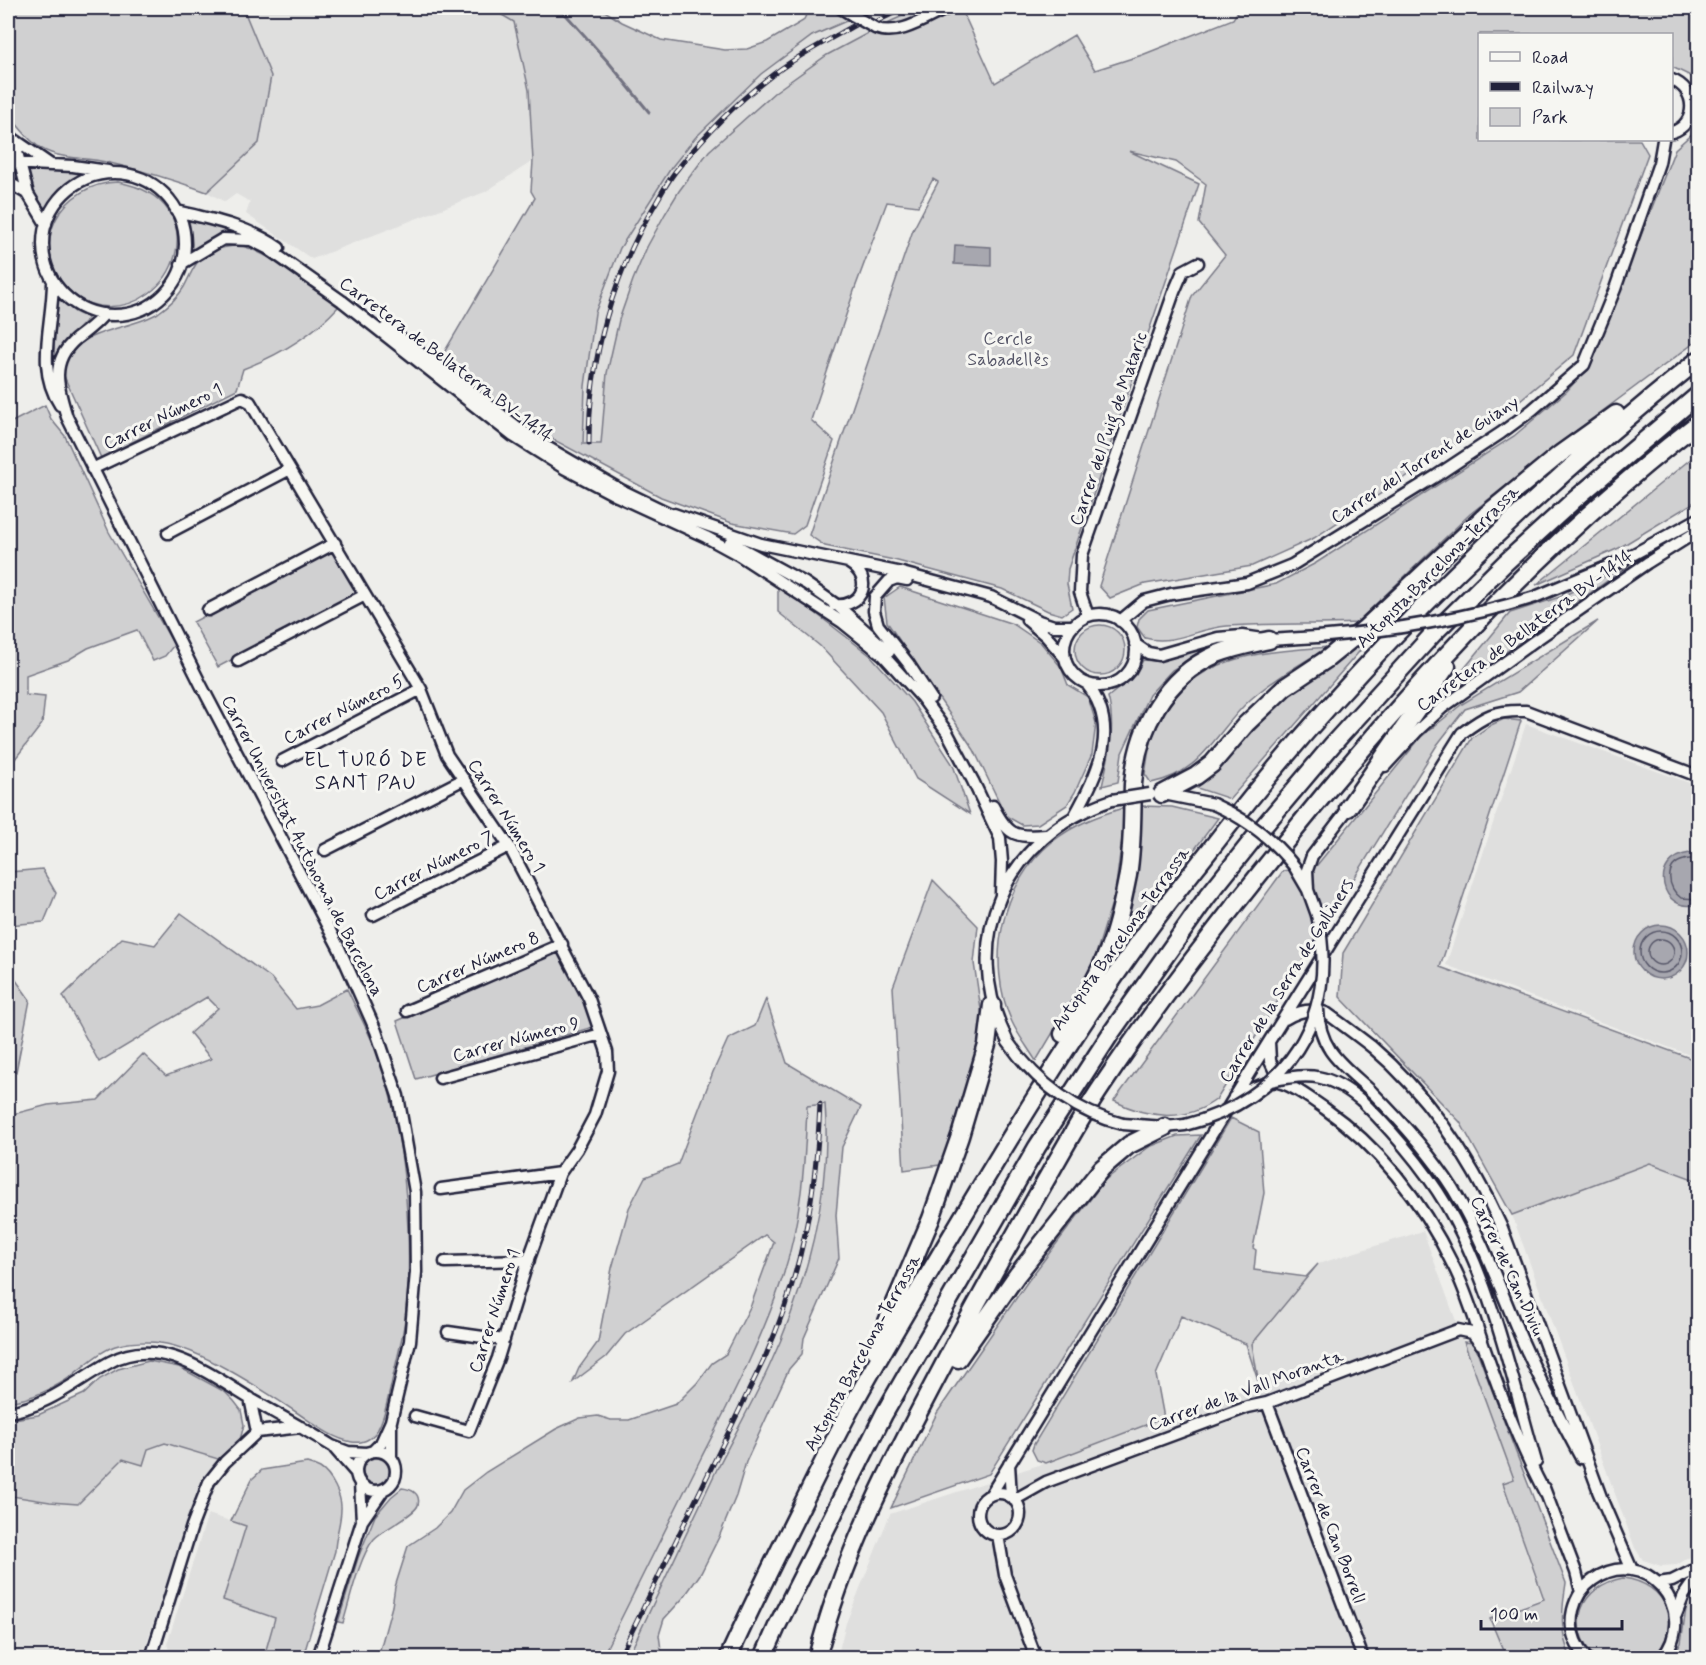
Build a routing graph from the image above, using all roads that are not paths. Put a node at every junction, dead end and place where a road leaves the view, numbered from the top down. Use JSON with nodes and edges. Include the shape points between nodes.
{"nodes":[{"id":1,"x":841,"y":8,"type":"edge"},
{"id":2,"x":948,"y":8,"type":"edge"},
{"id":3,"x":1673,"y":81,"type":"edge"},
{"id":4,"x":1673,"y":131,"type":"edge"},
{"id":5,"x":8,"y":138,"type":"edge"},
{"id":6,"x":1664,"y":141,"type":"edge"},
{"id":7,"x":8,"y":153,"type":"edge"},
{"id":8,"x":8,"y":163,"type":"edge"},
{"id":9,"x":21,"y":164,"type":"junction"},
{"id":10,"x":51,"y":165,"type":"junction"},
{"id":11,"x":114,"y":173,"type":"junction"},
{"id":12,"x":8,"y":182,"type":"edge"},
{"id":13,"x":28,"y":194,"type":"junction"},
{"id":14,"x":176,"y":211,"type":"junction"},
{"id":15,"x":46,"y":224,"type":"junction"},
{"id":16,"x":1198,"y":263,"type":"dead end"},
{"id":17,"x":181,"y":264,"type":"junction"},
{"id":18,"x":303,"y":268,"type":"junction"},
{"id":19,"x":53,"y":280,"type":"junction"},
{"id":20,"x":344,"y":299,"type":"junction"},
{"id":21,"x":104,"y":314,"type":"junction"},
{"id":22,"x":1698,"y":359,"type":"edge"},
{"id":23,"x":1698,"y":395,"type":"edge"},
{"id":24,"x":67,"y":417,"type":"junction"},
{"id":25,"x":1698,"y":423,"type":"edge"},
{"id":26,"x":290,"y":469,"type":"junction"},
{"id":27,"x":92,"y":470,"type":"junction"},
{"id":28,"x":666,"y":511,"type":"junction"},
{"id":29,"x":1698,"y":519,"type":"edge"},
{"id":30,"x":1698,"y":531,"type":"edge"},
{"id":31,"x":168,"y":533,"type":"dead end"},
{"id":32,"x":715,"y":542,"type":"junction"},
{"id":33,"x":335,"y":543,"type":"junction"},
{"id":34,"x":844,"y":560,"type":"junction"},
{"id":35,"x":896,"y":577,"type":"junction"},
{"id":36,"x":365,"y":595,"type":"junction"},
{"id":37,"x":838,"y":606,"type":"junction"},
{"id":38,"x":208,"y":610,"type":"dead end"},
{"id":39,"x":1088,"y":616,"type":"junction"},
{"id":40,"x":1120,"y":621,"type":"junction"},
{"id":41,"x":1480,"y":622,"type":"junction"},
{"id":42,"x":1073,"y":626,"type":"junction"},
{"id":43,"x":1269,"y":640,"type":"junction"},
{"id":44,"x":1135,"y":644,"type":"junction"},
{"id":45,"x":1065,"y":658,"type":"junction"},
{"id":46,"x":238,"y":661,"type":"dead end"},
{"id":47,"x":1086,"y":683,"type":"junction"},
{"id":48,"x":421,"y":689,"type":"junction"},
{"id":49,"x":931,"y":698,"type":"junction"},
{"id":50,"x":282,"y":761,"type":"dead end"},
{"id":51,"x":1698,"y":776,"type":"edge"},
{"id":52,"x":464,"y":779,"type":"junction"},
{"id":53,"x":1156,"y":794,"type":"junction"},
{"id":54,"x":1348,"y":808,"type":"junction"},
{"id":55,"x":1075,"y":815,"type":"junction"},
{"id":56,"x":1004,"y":835,"type":"junction"},
{"id":57,"x":1046,"y":835,"type":"junction"},
{"id":58,"x":510,"y":846,"type":"junction"},
{"id":59,"x":325,"y":850,"type":"dead end"},
{"id":60,"x":1308,"y":890,"type":"junction"},
{"id":61,"x":1001,"y":894,"type":"junction"},
{"id":62,"x":373,"y":915,"type":"dead end"},
{"id":63,"x":562,"y":944,"type":"junction"},
{"id":64,"x":1315,"y":968,"type":"junction"},
{"id":65,"x":1318,"y":1003,"type":"junction"},
{"id":66,"x":992,"y":1005,"type":"junction"},
{"id":67,"x":407,"y":1011,"type":"dead end"},
{"id":68,"x":1328,"y":1014,"type":"junction"},
{"id":69,"x":1282,"y":1020,"type":"junction"},
{"id":70,"x":601,"y":1034,"type":"junction"},
{"id":71,"x":1269,"y":1042,"type":"junction"},
{"id":72,"x":1047,"y":1077,"type":"junction"},
{"id":73,"x":440,"y":1078,"type":"dead end"},
{"id":74,"x":1276,"y":1082,"type":"junction"},
{"id":75,"x":1234,"y":1097,"type":"junction"},
{"id":76,"x":1165,"y":1127,"type":"junction"},
{"id":77,"x":560,"y":1173,"type":"junction"},
{"id":78,"x":441,"y":1189,"type":"dead end"},
{"id":79,"x":529,"y":1260,"type":"junction"},
{"id":80,"x":445,"y":1262,"type":"dead end"},
{"id":81,"x":448,"y":1332,"type":"dead end"},
{"id":82,"x":504,"y":1341,"type":"junction"},
{"id":83,"x":1485,"y":1349,"type":"junction"},
{"id":84,"x":250,"y":1398,"type":"junction"},
{"id":85,"x":854,"y":1402,"type":"junction"},
{"id":86,"x":1267,"y":1403,"type":"junction"},
{"id":87,"x":8,"y":1412,"type":"edge"},
{"id":88,"x":415,"y":1416,"type":"dead end"},
{"id":89,"x":391,"y":1421,"type":"junction"},
{"id":90,"x":913,"y":1423,"type":"junction"},
{"id":91,"x":302,"y":1427,"type":"junction"},
{"id":92,"x":257,"y":1432,"type":"junction"},
{"id":93,"x":333,"y":1446,"type":"junction"},
{"id":94,"x":370,"y":1452,"type":"junction"},
{"id":95,"x":391,"y":1458,"type":"junction"},
{"id":96,"x":1009,"y":1464,"type":"junction"},
{"id":97,"x":358,"y":1478,"type":"junction"},
{"id":98,"x":384,"y":1489,"type":"junction"},
{"id":99,"x":1545,"y":1493,"type":"junction"},
{"id":100,"x":991,"y":1494,"type":"junction"},
{"id":101,"x":1600,"y":1497,"type":"junction"},
{"id":102,"x":1013,"y":1498,"type":"junction"},
{"id":103,"x":362,"y":1521,"type":"junction"},
{"id":104,"x":998,"y":1535,"type":"junction"},
{"id":105,"x":1698,"y":1568,"type":"edge"},
{"id":106,"x":1632,"y":1570,"type":"junction"},
{"id":107,"x":1698,"y":1575,"type":"edge"},
{"id":108,"x":1658,"y":1583,"type":"junction"},
{"id":109,"x":1581,"y":1592,"type":"junction"},
{"id":110,"x":1676,"y":1615,"type":"junction"},
{"id":111,"x":151,"y":1658,"type":"edge"},
{"id":112,"x":318,"y":1658,"type":"edge"},
{"id":113,"x":728,"y":1658,"type":"edge"},
{"id":114,"x":763,"y":1658,"type":"edge"},
{"id":115,"x":817,"y":1658,"type":"edge"},
{"id":116,"x":1036,"y":1658,"type":"edge"},
{"id":117,"x":1363,"y":1658,"type":"edge"},
{"id":118,"x":1586,"y":1658,"type":"edge"},
{"id":119,"x":1662,"y":1658,"type":"edge"}],
"edges":[{"from":1,"to":2,"type":"street","bridge":true,"via":[[875,28],[896,31]]},
{"from":3,"to":4,"type":"street","via":[[1684,87],[1692,109],[1683,126]]},
{"from":5,"to":7,"type":"street"},
{"from":5,"to":9,"type":"street"},
{"from":5,"to":10,"type":"street"},
{"from":6,"to":40,"type":"street","name":"Carrer del Torrent de Guiany","via":[[1615,289],[1584,365],[1501,433],[1292,564],[1247,583],[1144,601]]},
{"from":8,"to":9,"type":"street"},
{"from":9,"to":10,"type":"street"},
{"from":9,"to":13,"type":"street"},
{"from":10,"to":11,"type":"street"},
{"from":11,"to":14,"type":"street","via":[[150,183]]},
{"from":11,"to":15,"type":"street","via":[[93,176],[73,185],[58,200]]},
{"from":12,"to":13,"type":"street"},
{"from":13,"to":15,"type":"street"},
{"from":14,"to":17,"type":"street","via":[[184,237]]},
{"from":14,"to":18,"type":"street","name":"Carretera de Bellaterra BV-1414","via":[[264,237]]},
{"from":15,"to":19,"type":"street","via":[[43,250]]},
{"from":16,"to":39,"type":"street","name":"Carrer del Puig de Mataric","via":[[1183,271],[1174,292],[1082,555],[1080,592]]},
{"from":17,"to":18,"type":"street","name":"Carretera de Bellaterra BV-1414","via":[[223,239],[252,240]]},
{"from":17,"to":21,"type":"street","via":[[171,285],[154,302],[133,312]]},
{"from":18,"to":20,"type":"street","name":"Carretera de Bellaterra BV-1414"},
{"from":19,"to":21,"type":"street","via":[[73,302]]},
{"from":19,"to":24,"type":"street","name":"Carrer Universitat Autònoma de Barcelona","via":[[47,377],[51,392]]},
{"from":20,"to":28,"type":"street","via":[[533,439]]},
{"from":20,"to":32,"type":"street","name":"Carretera de Bellaterra BV-1414","via":[[513,435],[564,468]]},
{"from":21,"to":24,"type":"street","name":"Carrer Universitat Autònoma de Barcelona","via":[[62,353],[58,388]]},
{"from":22,"to":53,"type":"highway","via":[[1648,389],[1515,490],[1364,629],[1285,687],[1212,764],[1196,776]]},
{"from":22,"to":72,"type":"highway","name":"Autopista Barcelona-Terrassa","via":[[1486,542],[1352,680],[1188,877]]},
{"from":23,"to":114,"type":"highway","via":[[1573,501],[1433,634],[1333,744],[1207,897],[1037,1147],[884,1414]]},
{"from":24,"to":27,"type":"street","name":"Carrer Universitat Autònoma de Barcelona"},
{"from":25,"to":41,"type":"highway","via":[[1599,504],[1514,584]]},
{"from":26,"to":27,"type":"street","name":"Carrer Número 1","via":[[250,402],[242,398]]},
{"from":26,"to":31,"type":"street"},
{"from":26,"to":33,"type":"street","name":"Carrer Número 1"},
{"from":27,"to":89,"type":"street","name":"Carrer Universitat Autònoma de Barcelona","via":[[339,948],[376,1031],[398,1096],[415,1192],[416,1272],[411,1341]]},
{"from":28,"to":34,"type":"street","via":[[761,544]]},
{"from":28,"to":37,"type":"street","name":"Carretera de Bellaterra BV-1414","via":[[757,555]]},
{"from":29,"to":43,"type":"street","name":"Carretera de Bellaterra BV-1414","bridge":true,"via":[[1621,561],[1535,597],[1419,626]]},
{"from":30,"to":54,"type":"street","name":"Carretera de Bellaterra BV-1414","via":[[1590,602],[1442,708]]},
{"from":32,"to":37,"type":"street","name":"Carretera de Bellaterra BV-1414","via":[[730,546],[782,575],[824,604]]},
{"from":32,"to":56,"type":"street","name":"Carretera de Bellaterra BV-1414","via":[[842,622],[883,655],[947,732]]},
{"from":33,"to":36,"type":"street","name":"Carrer Número 1"},
{"from":33,"to":38,"type":"street"},
{"from":34,"to":35,"type":"street"},
{"from":34,"to":37,"type":"street","via":[[855,567],[864,588],[849,604]]},
{"from":35,"to":42,"type":"street","via":[[991,597],[1054,626]]},
{"from":35,"to":45,"type":"street","via":[[990,602],[1023,618]]},
{"from":35,"to":49,"type":"street","name":"Carretera de Bellaterra BV-1414","via":[[875,597],[878,625]]},
{"from":36,"to":46,"type":"street"},
{"from":36,"to":48,"type":"street","name":"Carrer Número 1"},
{"from":37,"to":49,"type":"street","name":"Carretera de Bellaterra BV-1414","via":[[893,656]]},
{"from":39,"to":40,"type":"street","via":[[1098,614]]},
{"from":39,"to":42,"type":"street"},
{"from":40,"to":44,"type":"street"},
{"from":41,"to":54,"type":"highway"},
{"from":41,"to":90,"type":"highway","via":[[1455,644],[1347,767],[1250,884],[1152,1014],[1077,1126],[987,1282]]},
{"from":42,"to":45,"type":"street","via":[[1064,644]]},
{"from":43,"to":44,"type":"street","name":"Carretera de Bellaterra BV-1414","via":[[1250,636],[1218,638],[1159,655]]},
{"from":43,"to":72,"type":"highway","via":[[1217,654],[1198,664],[1177,680],[1156,705],[1135,764],[1128,872],[1111,945],[1058,1042]]},
{"from":44,"to":47,"type":"street","via":[[1126,674],[1105,686]]},
{"from":45,"to":47,"type":"street","via":[[1068,668]]},
{"from":47,"to":55,"type":"street","via":[[1101,705],[1103,750],[1093,782]]},
{"from":48,"to":50,"type":"street","name":"Carrer Número 5"},
{"from":48,"to":52,"type":"street","name":"Carrer Número 1","via":[[447,755]]},
{"from":49,"to":56,"type":"street","name":"Carretera de Bellaterra BV-1414","via":[[999,817]]},
{"from":51,"to":64,"type":"street","name":"Carrer de la Serra de Galliners","via":[[1526,711],[1503,711],[1480,719],[1457,739]]},
{"from":52,"to":58,"type":"street","name":"Carrer Número 1"},
{"from":52,"to":59,"type":"street"},
{"from":53,"to":55,"type":"street","bridge":true,"via":[[1112,800]]},
{"from":53,"to":60,"type":"street","bridge":true,"via":[[1214,804],[1251,823],[1276,844]]},
{"from":54,"to":60,"type":"street","name":"Carretera de Bellaterra BV-1414","via":[[1312,856],[1307,870]]},
{"from":55,"to":57,"type":"street"},
{"from":56,"to":57,"type":"street"},
{"from":56,"to":61,"type":"street","name":"Carretera de Bellaterra BV-1414"},
{"from":57,"to":61,"type":"street","via":[[1019,863]]},
{"from":58,"to":62,"type":"street","name":"Carrer Número 7"},
{"from":58,"to":63,"type":"street","name":"Carrer Número 1"},
{"from":60,"to":65,"type":"street","bridge":true,"via":[[1324,951]]},
{"from":61,"to":66,"type":"street","via":[[987,949]]},
{"from":63,"to":67,"type":"street","name":"Carrer Número 8"},
{"from":63,"to":70,"type":"street","name":"Carrer Número 1"},
{"from":64,"to":68,"type":"street","via":[[1318,994]]},
{"from":64,"to":69,"type":"street","name":"Carrer de la Serra de Galliners"},
{"from":65,"to":74,"type":"street","bridge":true,"via":[[1303,1041]]},
{"from":65,"to":101,"type":"street","name":"Carrer de Can Diviu","bridge":true,"via":[[1320,1031],[1329,1050],[1418,1141],[1467,1213],[1519,1334]]},
{"from":66,"to":76,"type":"street","bridge":true,"via":[[1020,1059],[1060,1097],[1090,1114],[1123,1124]]},
{"from":66,"to":85,"type":"highway","via":[[987,1045],[960,1136],[931,1219]]},
{"from":68,"to":69,"type":"street","via":[[1308,1010]]},
{"from":68,"to":101,"type":"street","name":"Carrer de Can Diviu","via":[[1372,1047],[1415,1090],[1471,1166],[1502,1228]]},
{"from":69,"to":71,"type":"street","name":"Carrer de la Serra de Galliners"},
{"from":70,"to":73,"type":"street","name":"Carrer Número 9"},
{"from":70,"to":77,"type":"street","name":"Carrer Número 1","via":[[608,1071],[595,1115]]},
{"from":71,"to":74,"type":"street"},
{"from":71,"to":75,"type":"street","name":"Carrer de la Serra de Galliners"},
{"from":72,"to":85,"type":"highway","name":"Autopista Barcelona-Terrassa"},
{"from":74,"to":75,"type":"street","name":"Carrer de Can Diviu"},
{"from":74,"to":76,"type":"street","bridge":true,"via":[[1226,1111],[1185,1125]]},
{"from":74,"to":83,"type":"street","name":"Carrer de Can Diviu","via":[[1314,1101],[1348,1126],[1411,1192],[1454,1266]]},
{"from":74,"to":99,"type":"street","name":"Carrer de Can Diviu","bridge":true,"via":[[1297,1076],[1325,1078],[1345,1088],[1411,1154],[1433,1185],[1472,1255],[1502,1336]]},
{"from":75,"to":96,"type":"street","name":"Carrer de la Serra de Galliners"},
{"from":76,"to":90,"type":"highway","via":[[1129,1145],[1102,1168],[1003,1293]]},
{"from":77,"to":78,"type":"street"},
{"from":77,"to":79,"type":"street","name":"Carrer Número 1"},
{"from":79,"to":80,"type":"street"},
{"from":79,"to":82,"type":"street","name":"Carrer Número 1"},
{"from":81,"to":82,"type":"street"},
{"from":82,"to":88,"type":"street","name":"Carrer Número 1","via":[[469,1431]]},
{"from":83,"to":86,"type":"street","name":"Carrer de la Vall Moranta","via":[[1472,1333],[1458,1330]]},
{"from":83,"to":99,"type":"street","name":"Carrer de Can Diviu"},
{"from":84,"to":87,"type":"street","via":[[184,1359],[147,1352],[126,1355],[69,1389]]},
{"from":84,"to":91,"type":"street"},
{"from":84,"to":92,"type":"street"},
{"from":85,"to":113,"type":"highway","name":"Autopista Barcelona-Terrassa"},
{"from":86,"to":102,"type":"street","name":"Carrer de la Vall Moranta","via":[[1046,1482]]},
{"from":86,"to":117,"type":"street","name":"Carrer de Can Borrell"},
{"from":89,"to":94,"type":"street","name":"Carrer Universitat Autònoma de Barcelona","via":[[381,1443]]},
{"from":89,"to":95,"type":"street","name":"Carrer Universitat Autònoma de Barcelona"},
{"from":90,"to":115,"type":"highway","via":[[850,1559]]},
{"from":91,"to":92,"type":"street"},
{"from":91,"to":93,"type":"street"},
{"from":92,"to":111,"type":"street","via":[[209,1482]]},
{"from":93,"to":94,"type":"street","via":[[348,1452]]},
{"from":93,"to":97,"type":"street"},
{"from":94,"to":95,"type":"street","via":[[382,1452]]},
{"from":94,"to":97,"type":"street","via":[[358,1461]]},
{"from":95,"to":98,"type":"street","via":[[395,1475]]},
{"from":96,"to":100,"type":"street","name":"Carrer de la Serra de Galliners"},
{"from":96,"to":102,"type":"street"},
{"from":97,"to":98,"type":"street","via":[[371,1490]]},
{"from":97,"to":103,"type":"street"},
{"from":98,"to":103,"type":"street"},
{"from":99,"to":109,"type":"street","name":"Carrer de Can Diviu"},
{"from":100,"to":102,"type":"street"},
{"from":100,"to":104,"type":"street","via":[[980,1504],[979,1522]]},
{"from":101,"to":106,"type":"street","name":"Carrer de Can Diviu"},
{"from":102,"to":104,"type":"street","via":[[1020,1513],[1018,1524],[1012,1531]]},
{"from":103,"to":112,"type":"street"},
{"from":104,"to":116,"type":"street","via":[[1005,1575]]},
{"from":105,"to":108,"type":"street","via":[[1672,1581]]},
{"from":106,"to":108,"type":"street"},
{"from":106,"to":109,"type":"street","via":[[1606,1573]]},
{"from":107,"to":110,"type":"street"},
{"from":108,"to":110,"type":"street","via":[[1670,1597]]},
{"from":109,"to":118,"type":"street","via":[[1572,1625]]},
{"from":110,"to":119,"type":"street","via":[[1674,1638]]}]}
